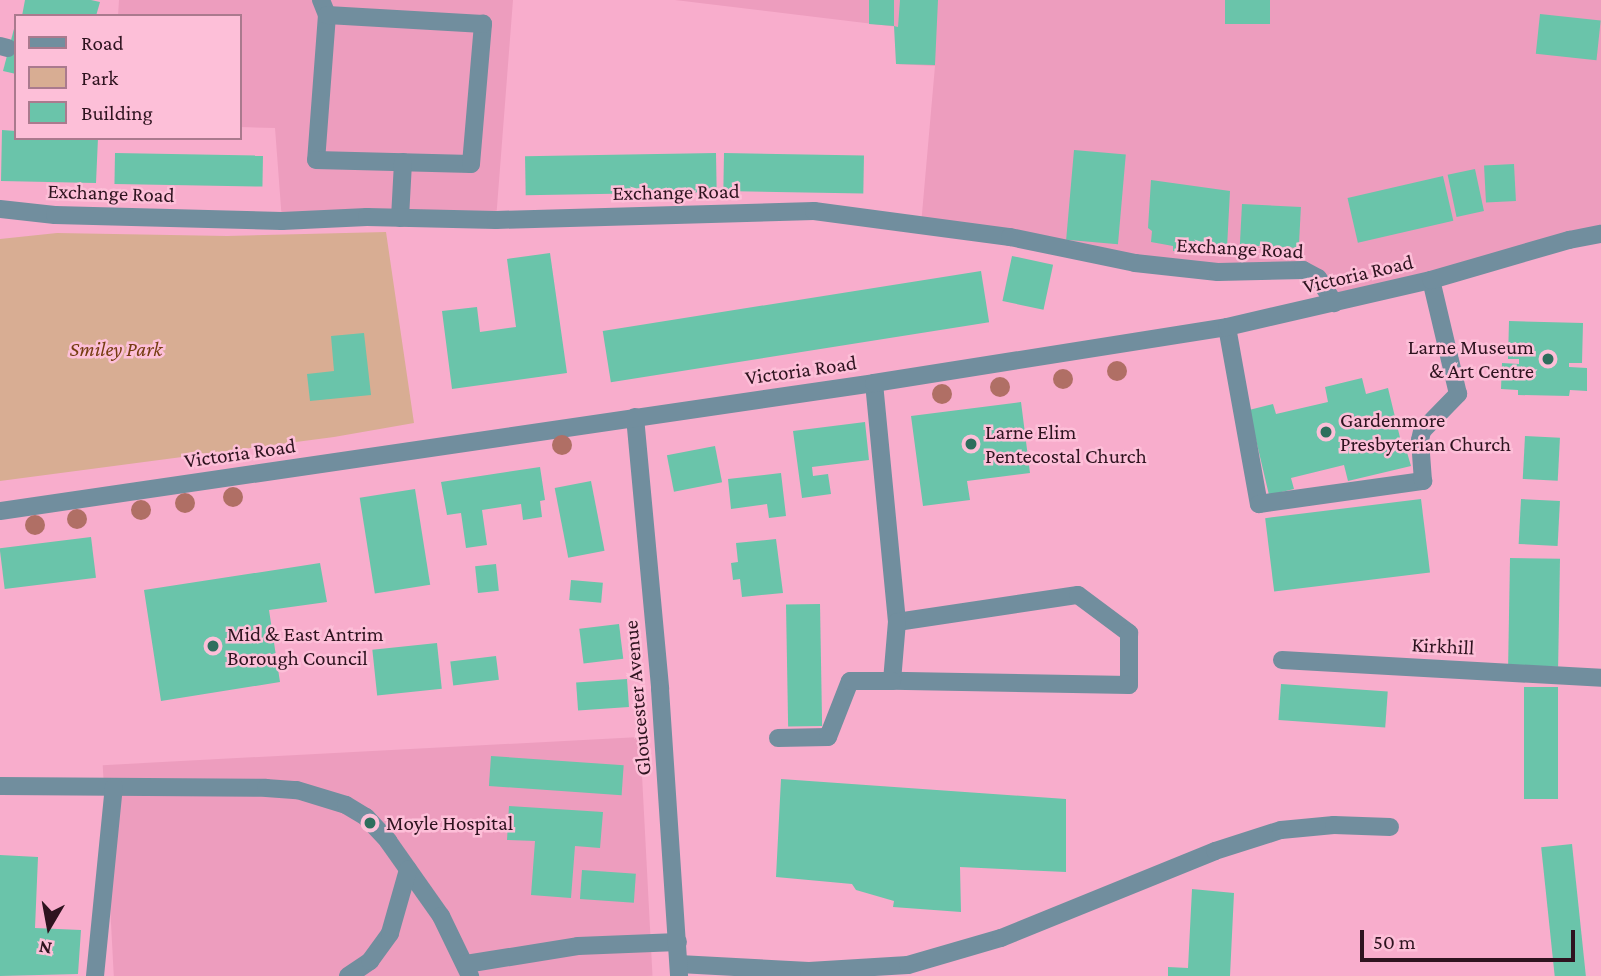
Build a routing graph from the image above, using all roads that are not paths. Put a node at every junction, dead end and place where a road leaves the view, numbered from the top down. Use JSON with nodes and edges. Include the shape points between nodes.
{"nodes":[{"id":1,"x":324,"y":7,"type":"edge"},
{"id":2,"x":402,"y":162,"type":"junction"},
{"id":3,"x":0,"y":209,"type":"edge"},
{"id":4,"x":400,"y":218,"type":"junction"},
{"id":5,"x":1601,"y":234,"type":"edge"},
{"id":6,"x":1432,"y":280,"type":"junction"},
{"id":7,"x":1334,"y":303,"type":"junction"},
{"id":8,"x":1227,"y":327,"type":"junction"},
{"id":9,"x":874,"y":383,"type":"junction"},
{"id":10,"x":635,"y":417,"type":"junction"},
{"id":11,"x":0,"y":511,"type":"edge"},
{"id":12,"x":897,"y":622,"type":"junction"},
{"id":13,"x":1282,"y":660,"type":"dead end"},
{"id":14,"x":1601,"y":678,"type":"edge"},
{"id":15,"x":892,"y":681,"type":"junction"},
{"id":16,"x":778,"y":738,"type":"dead end"},
{"id":17,"x":0,"y":786,"type":"edge"},
{"id":18,"x":114,"y":788,"type":"junction"},
{"id":19,"x":1390,"y":827,"type":"dead end"},
{"id":20,"x":408,"y":870,"type":"junction"},
{"id":21,"x":678,"y":942,"type":"junction"},
{"id":22,"x":468,"y":970,"type":"edge"},
{"id":23,"x":679,"y":970,"type":"edge"},
{"id":24,"x":95,"y":976,"type":"edge"},
{"id":25,"x":348,"y":976,"type":"edge"}],
"edges":[{"from":1,"to":2,"type":"street","via":[[316,160]]},
{"from":1,"to":2,"type":"street","via":[[483,24],[471,164]]},
{"from":2,"to":4,"type":"street"},
{"from":3,"to":4,"type":"street","name":"Exchange Road","via":[[55,215],[282,221]]},
{"from":4,"to":7,"type":"street","name":"Exchange Road","via":[[496,220],[814,211],[1010,237],[1135,263],[1219,272],[1303,270],[1318,278]]},
{"from":5,"to":6,"type":"street","name":"Victoria Road"},
{"from":6,"to":7,"type":"street","name":"Victoria Road"},
{"from":6,"to":8,"type":"street","via":[[1458,394],[1422,431],[1423,481],[1259,504]]},
{"from":7,"to":8,"type":"street","name":"Victoria Road"},
{"from":8,"to":9,"type":"street","name":"Victoria Road"},
{"from":9,"to":10,"type":"street","name":"Victoria Road"},
{"from":9,"to":12,"type":"street"},
{"from":10,"to":11,"type":"street","name":"Victoria Road"},
{"from":10,"to":21,"type":"street","name":"Gloucester Avenue"},
{"from":12,"to":15,"type":"street"},
{"from":12,"to":15,"type":"street","via":[[1078,595],[1129,633],[1129,685]]},
{"from":13,"to":14,"type":"street","name":"Kirkhill"},
{"from":15,"to":16,"type":"street","via":[[850,681],[828,737]]},
{"from":17,"to":18,"type":"street"},
{"from":18,"to":20,"type":"street","via":[[266,788],[326,797],[366,817]]},
{"from":18,"to":24,"type":"street"},
{"from":19,"to":23,"type":"street","via":[[1334,825],[1281,830],[1000,937],[908,965],[808,971]]},
{"from":20,"to":22,"type":"street","via":[[441,916]]},
{"from":20,"to":25,"type":"street","via":[[390,933],[370,961]]},
{"from":21,"to":22,"type":"street","via":[[578,947]]},
{"from":21,"to":23,"type":"street","name":"Gloucester Avenue"}]}
